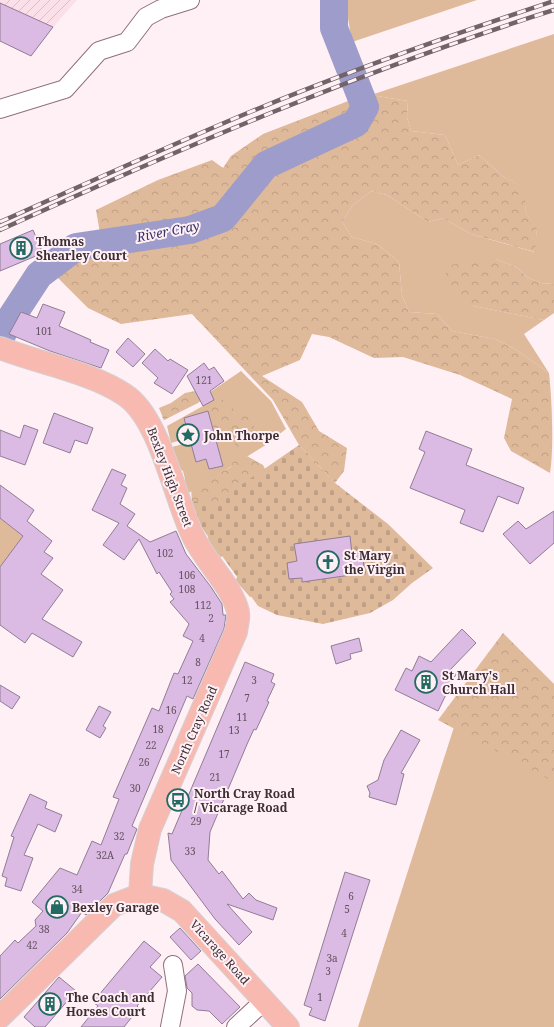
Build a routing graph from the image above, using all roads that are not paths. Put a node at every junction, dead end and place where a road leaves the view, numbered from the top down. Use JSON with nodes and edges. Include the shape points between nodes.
{"nodes":[{"id":1,"x":190,"y":0,"type":"edge"},
{"id":2,"x":0,"y":109,"type":"edge"},
{"id":3,"x":4,"y":349,"type":"edge"},
{"id":4,"x":238,"y":617,"type":"joint"},
{"id":5,"x":140,"y":895,"type":"junction"},
{"id":6,"x":173,"y":965,"type":"dead end"},
{"id":7,"x":264,"y":1001,"type":"junction"},
{"id":8,"x":0,"y":1017,"type":"edge"},
{"id":9,"x":170,"y":1027,"type":"edge"},
{"id":10,"x":236,"y":1027,"type":"edge"},
{"id":11,"x":288,"y":1027,"type":"edge"}],
"edges":[{"from":1,"to":2,"type":"street","via":[[146,17],[127,42],[99,51],[65,89]]},
{"from":3,"to":4,"type":"main road","name":"Bexley High Street","via":[[98,382],[126,395],[139,408],[153,430],[192,535],[204,558],[226,587],[237,609]]},
{"from":4,"to":5,"type":"main road","name":"North Cray Road","via":[[236,632],[150,829],[142,864]]},
{"from":5,"to":7,"type":"main road","name":"Vicarage Road","via":[[162,900],[182,911]]},
{"from":5,"to":8,"type":"main road","via":[[114,905]]},
{"from":6,"to":9,"type":"street","via":[[177,991]]},
{"from":7,"to":10,"type":"street"},
{"from":7,"to":11,"type":"main road","name":"Vicarage Road"}]}
